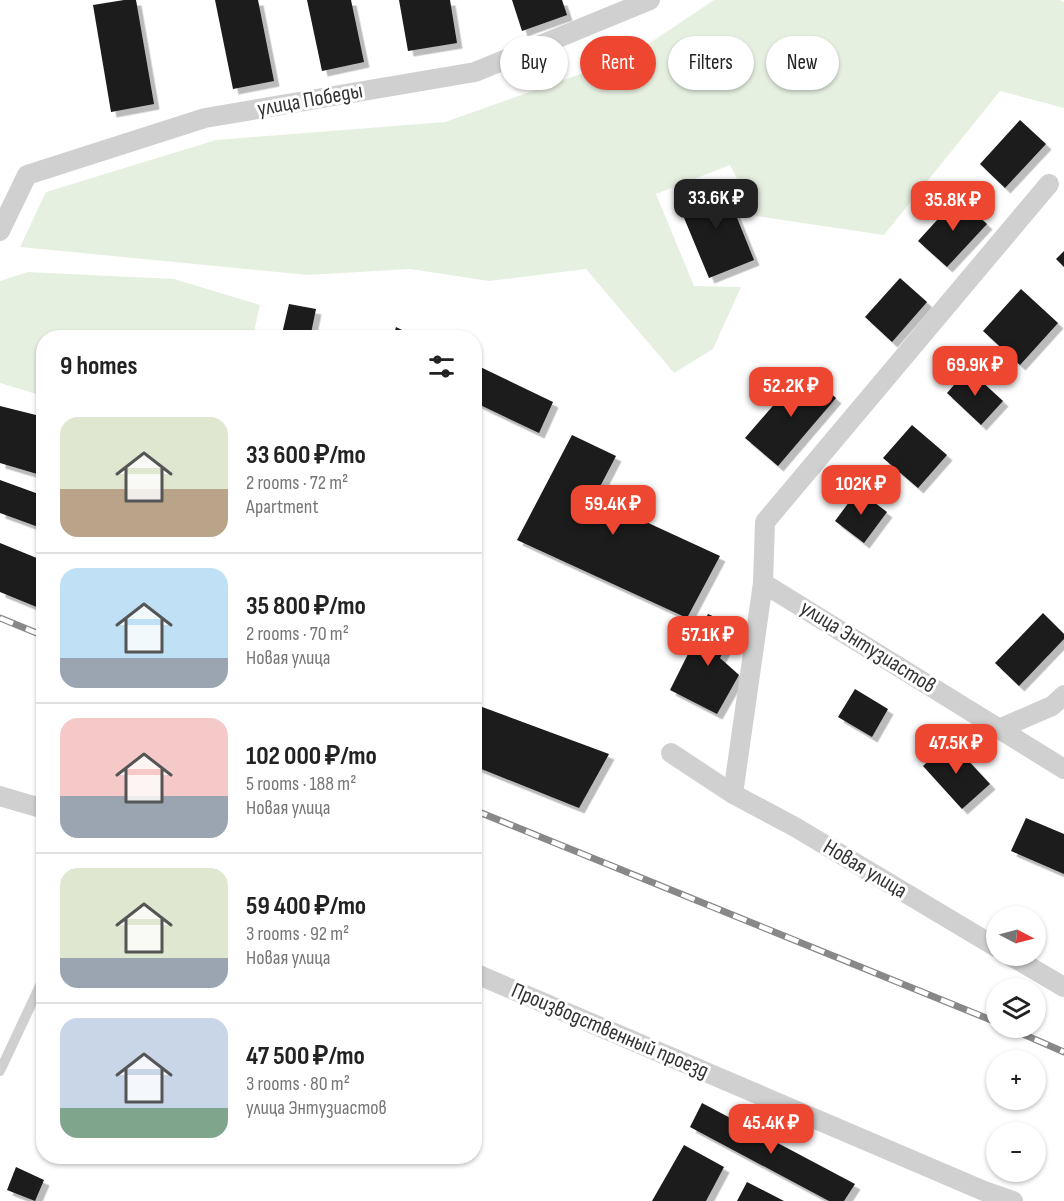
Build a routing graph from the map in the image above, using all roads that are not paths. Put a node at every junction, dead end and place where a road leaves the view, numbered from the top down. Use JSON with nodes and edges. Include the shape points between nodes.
{"nodes":[{"id":1,"x":650,"y":0,"type":"edge"},
{"id":2,"x":1049,"y":184,"type":"dead end"},
{"id":3,"x":0,"y":231,"type":"edge"},
{"id":4,"x":763,"y":583,"type":"junction"},
{"id":5,"x":1064,"y":695,"type":"edge"},
{"id":6,"x":999,"y":729,"type":"junction"},
{"id":7,"x":671,"y":753,"type":"dead end"},
{"id":8,"x":1064,"y":769,"type":"edge"},
{"id":9,"x":733,"y":794,"type":"junction"},
{"id":10,"x":0,"y":796,"type":"edge"},
{"id":11,"x":36,"y":806,"type":"edge"},
{"id":12,"x":986,"y":940,"type":"edge"},
{"id":13,"x":1028,"y":966,"type":"edge"},
{"id":14,"x":482,"y":976,"type":"edge"},
{"id":15,"x":1064,"y":987,"type":"edge"},
{"id":16,"x":36,"y":994,"type":"edge"},
{"id":17,"x":0,"y":1071,"type":"edge"},
{"id":18,"x":1012,"y":1201,"type":"edge"}],
"edges":[{"from":1,"to":3,"type":"street","name":"улица Победы","via":[[476,72],[205,118],[27,175]]},
{"from":2,"to":4,"type":"street","via":[[765,522]]},
{"from":4,"to":6,"type":"street","name":"улица Энтузиастов"},
{"from":4,"to":9,"type":"street"},
{"from":5,"to":6,"type":"street","via":[[1052,706]]},
{"from":6,"to":8,"type":"street","name":"улица Энтузиастов"},
{"from":7,"to":9,"type":"street","name":"Новая улица"},
{"from":9,"to":12,"type":"street","name":"Новая улица"},
{"from":10,"to":11,"type":"street"},
{"from":13,"to":15,"type":"street"},
{"from":14,"to":18,"type":"street","name":"Производственный проезд"},
{"from":16,"to":17,"type":"lane"}]}
